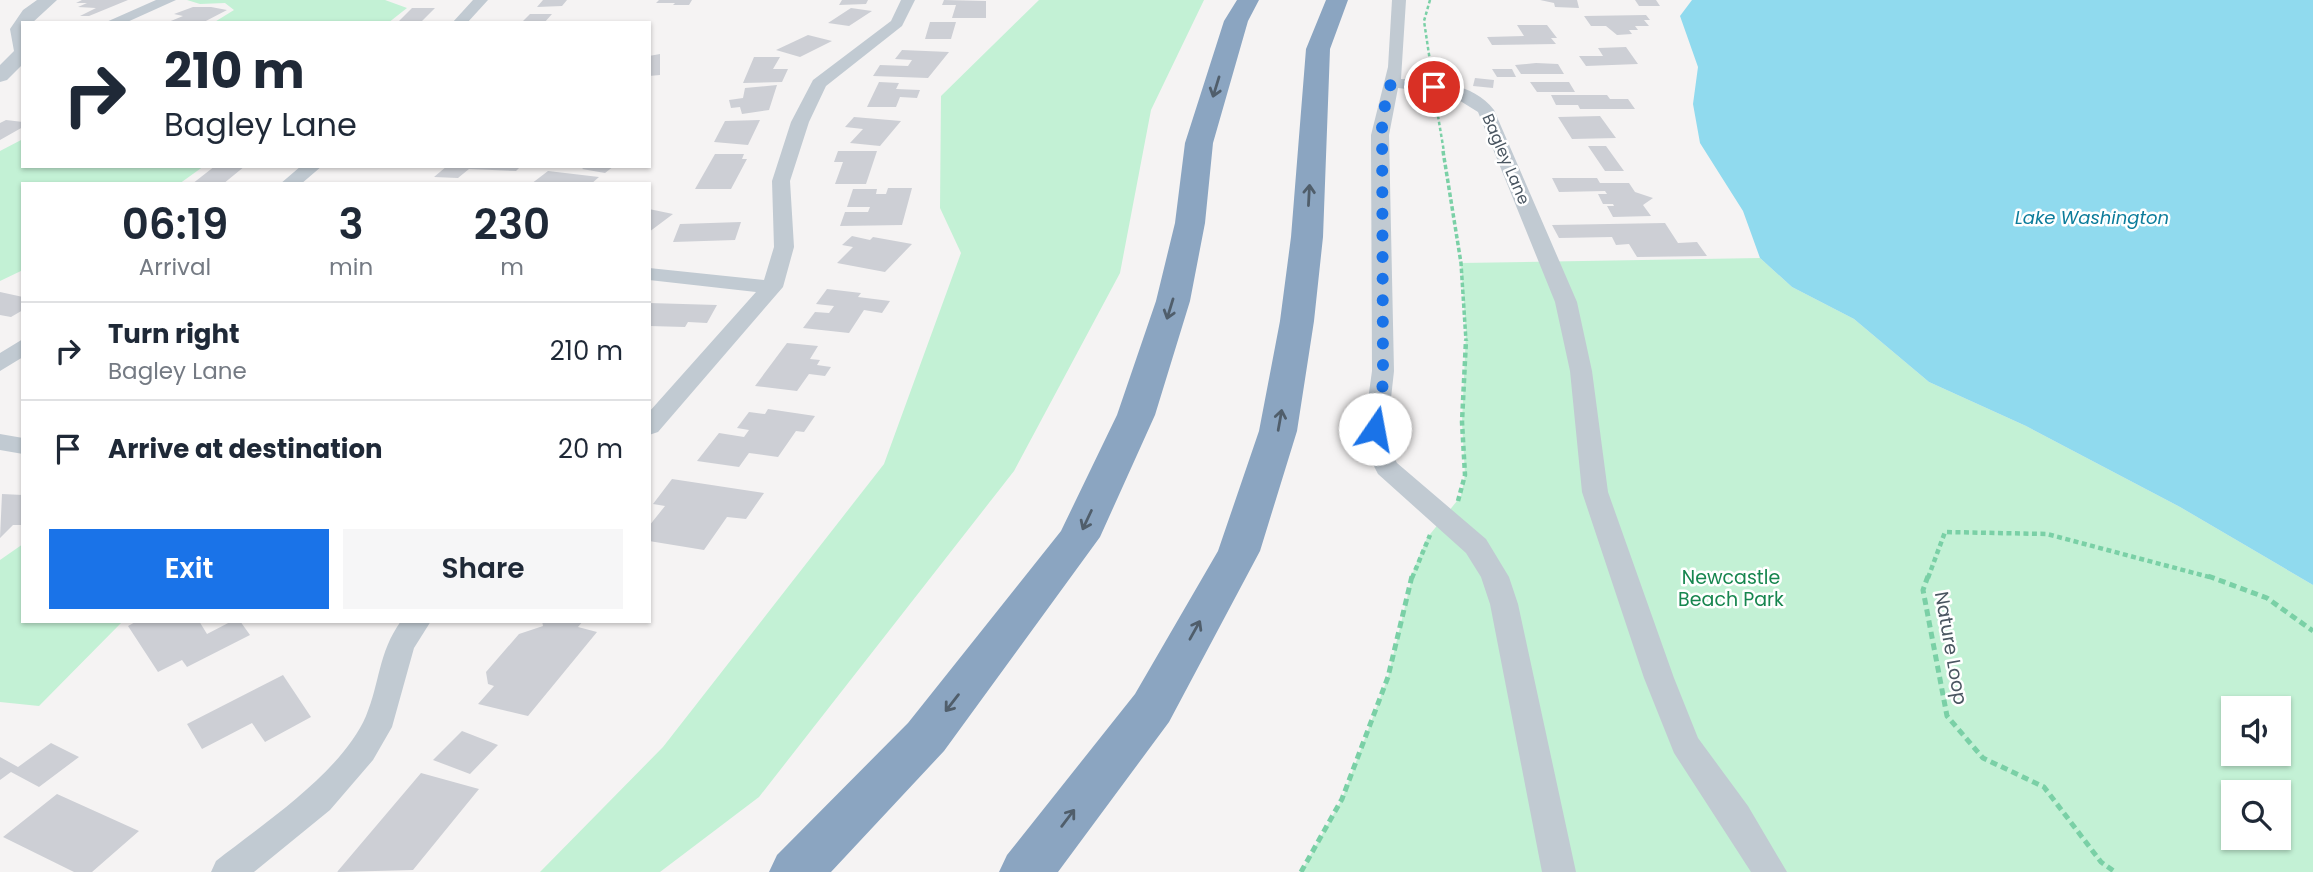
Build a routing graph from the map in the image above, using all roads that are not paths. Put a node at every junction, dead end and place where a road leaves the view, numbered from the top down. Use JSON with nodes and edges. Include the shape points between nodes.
{"nodes":[{"id":1,"x":48,"y":0,"type":"edge"},
{"id":2,"x":169,"y":0,"type":"edge"},
{"id":3,"x":481,"y":0,"type":"edge"},
{"id":4,"x":908,"y":0,"type":"edge"},
{"id":5,"x":1337,"y":0,"type":"edge"},
{"id":6,"x":1399,"y":0,"type":"edge"},
{"id":7,"x":1239,"y":7,"type":"edge"},
{"id":8,"x":24,"y":21,"type":"edge"},
{"id":9,"x":116,"y":21,"type":"edge"},
{"id":10,"x":461,"y":21,"type":"edge"},
{"id":11,"x":21,"y":54,"type":"edge"},
{"id":12,"x":0,"y":76,"type":"edge"},
{"id":13,"x":1391,"y":83,"type":"junction"},
{"id":14,"x":310,"y":168,"type":"edge"},
{"id":15,"x":292,"y":182,"type":"edge"},
{"id":16,"x":651,"y":274,"type":"edge"},
{"id":17,"x":772,"y":286,"type":"junction"},
{"id":18,"x":21,"y":348,"type":"edge"},
{"id":19,"x":0,"y":364,"type":"edge"},
{"id":20,"x":651,"y":425,"type":"edge"},
{"id":21,"x":0,"y":442,"type":"edge"},
{"id":22,"x":21,"y":446,"type":"edge"},
{"id":23,"x":416,"y":623,"type":"edge"},
{"id":24,"x":228,"y":872,"type":"edge"},
{"id":25,"x":796,"y":872,"type":"edge"},
{"id":26,"x":1026,"y":872,"type":"edge"},
{"id":27,"x":1559,"y":872,"type":"edge"},
{"id":28,"x":1770,"y":872,"type":"edge"}],
"edges":[{"from":1,"to":8,"type":"street"},
{"from":2,"to":9,"type":"street"},
{"from":3,"to":10,"type":"street"},
{"from":4,"to":17,"type":"street","via":[[897,23],[827,74],[800,122],[781,181],[784,247]]},
{"from":26,"to":5,"type":"highway","one_way":true,"via":[[1152,708],[1239,551],[1279,431],[1307,237],[1318,49]]},
{"from":6,"to":13,"type":"street"},
{"from":7,"to":25,"type":"highway","one_way":true,"via":[[1199,143],[1190,223],[1173,301],[1136,415],[1079,537],[926,737]]},
{"from":11,"to":12,"type":"street"},
{"from":13,"to":27,"type":"street","via":[[1380,135],[1383,372],[1374,443],[1387,468],[1476,546],[1495,577]]},
{"from":13,"to":28,"type":"street","name":"Bagley Lane","via":[[1451,90],[1474,99],[1486,110],[1566,302],[1581,371],[1595,492],[1659,678],[1685,744]]},
{"from":14,"to":15,"type":"street"},
{"from":16,"to":17,"type":"street"},
{"from":17,"to":20,"type":"street"},
{"from":18,"to":19,"type":"street"},
{"from":21,"to":22,"type":"street"},
{"from":23,"to":24,"type":"street","via":[[400,645],[381,719],[362,751],[318,800]]}]}
